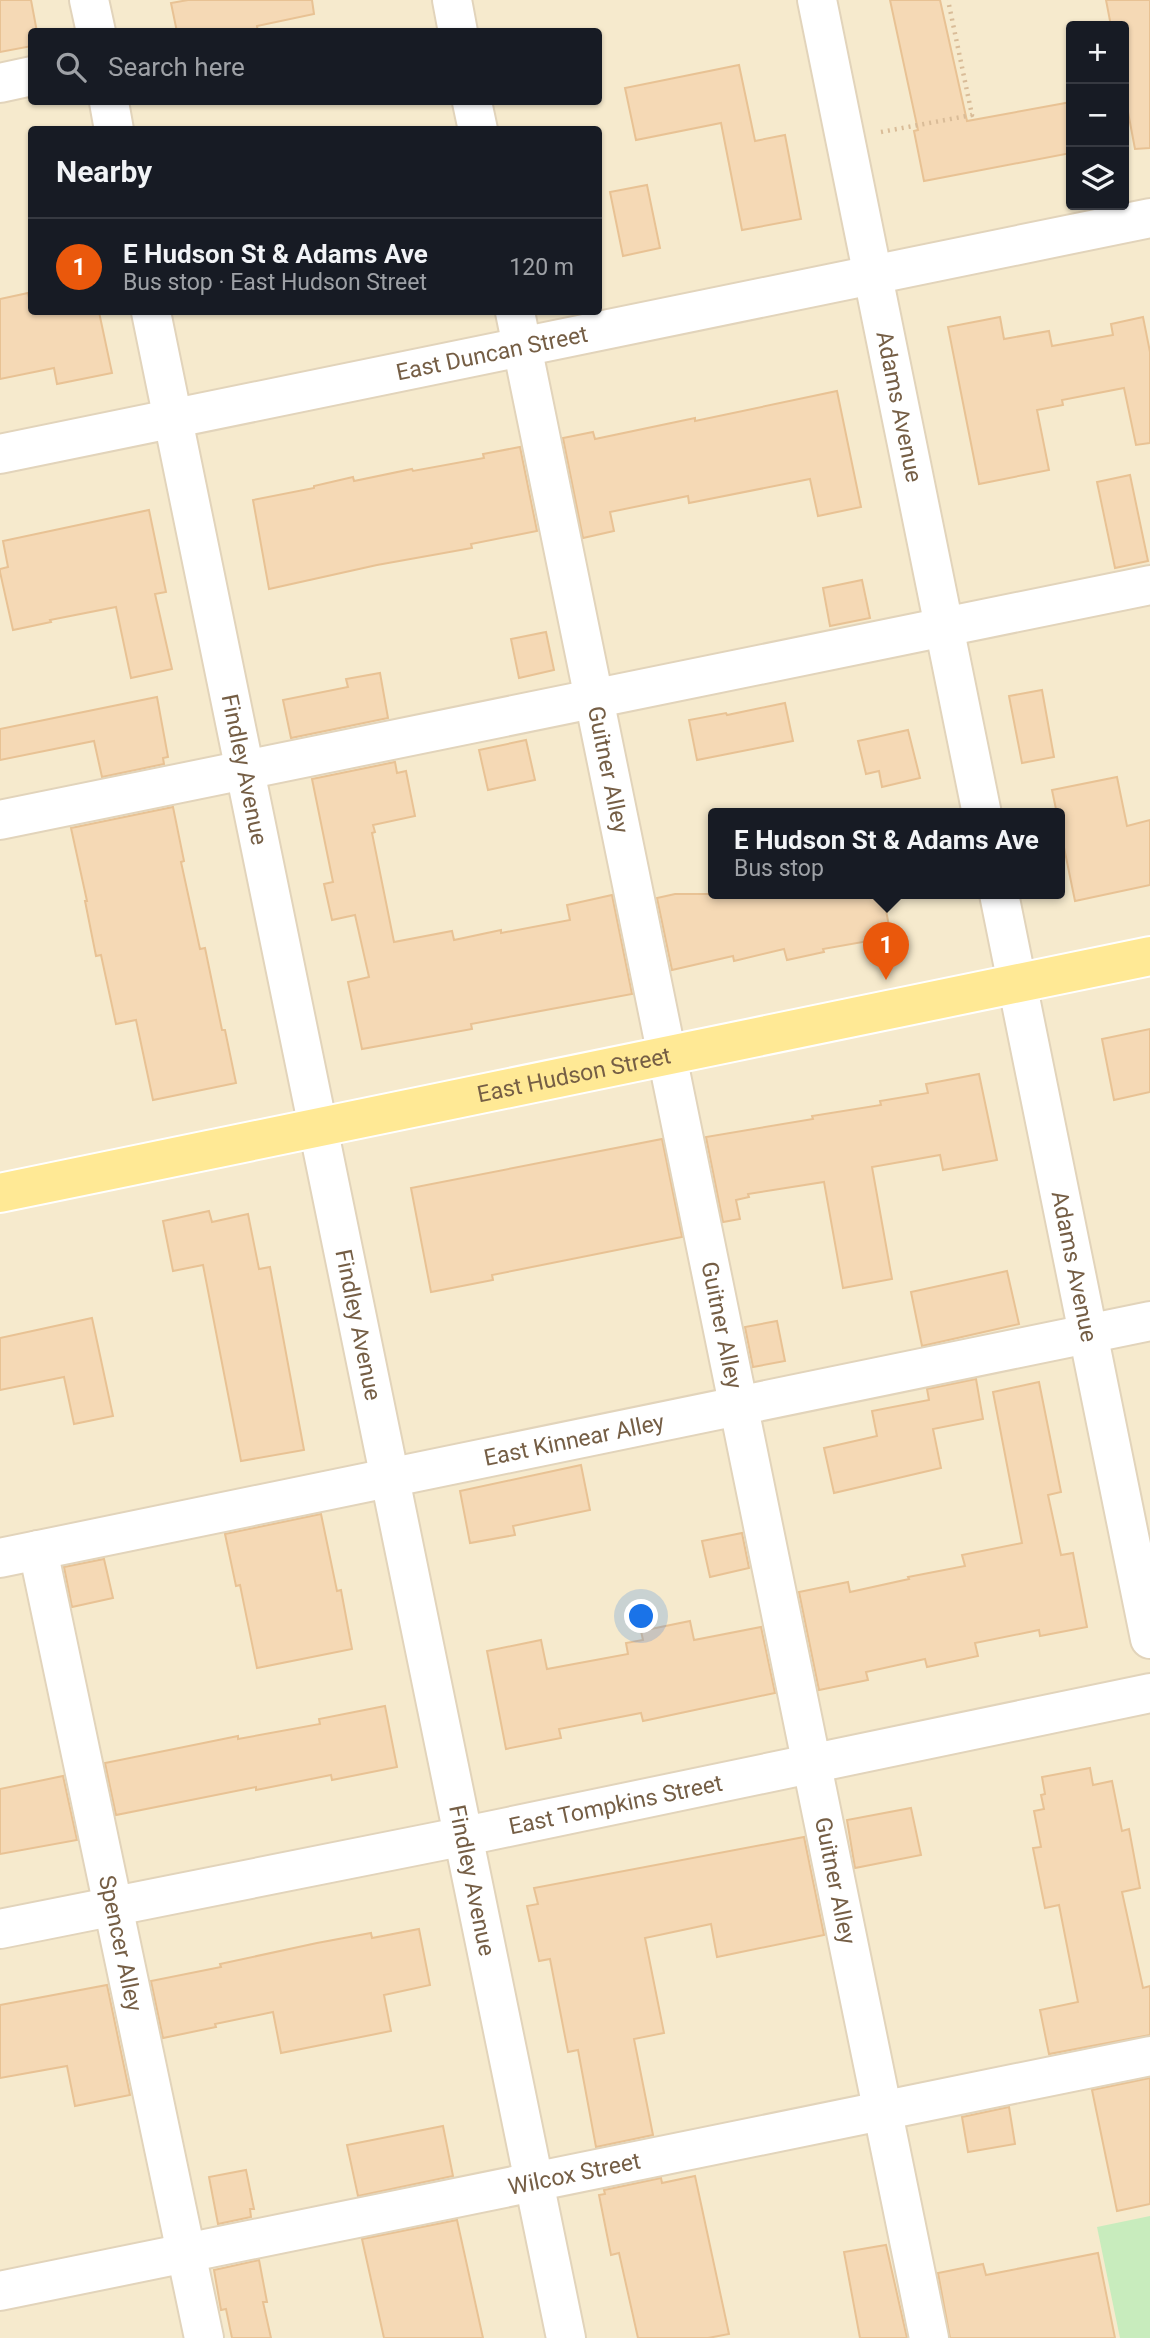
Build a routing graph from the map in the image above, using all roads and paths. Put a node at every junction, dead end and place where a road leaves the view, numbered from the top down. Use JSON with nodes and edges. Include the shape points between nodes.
{"nodes":[{"id":1,"x":89,"y":0,"type":"edge"},
{"id":2,"x":452,"y":0,"type":"edge"},
{"id":3,"x":817,"y":0,"type":"edge"},
{"id":4,"x":948,"y":0,"type":"edge"},
{"id":5,"x":95,"y":28,"type":"edge"},
{"id":6,"x":457,"y":28,"type":"edge"},
{"id":7,"x":28,"y":77,"type":"edge"},
{"id":8,"x":0,"y":83,"type":"edge"},
{"id":9,"x":110,"y":105,"type":"edge"},
{"id":10,"x":473,"y":105,"type":"edge"},
{"id":11,"x":113,"y":126,"type":"edge"},
{"id":12,"x":477,"y":126,"type":"edge"},
{"id":13,"x":877,"y":133,"type":"dead end"},
{"id":14,"x":1150,"y":218,"type":"edge"},
{"id":15,"x":873,"y":275,"type":"junction"},
{"id":16,"x":152,"y":315,"type":"edge"},
{"id":17,"x":519,"y":329,"type":"edge"},
{"id":18,"x":171,"y":419,"type":"junction"},
{"id":19,"x":0,"y":453,"type":"edge"},
{"id":20,"x":1150,"y":585,"type":"edge"},
{"id":21,"x":945,"y":627,"type":"junction"},
{"id":22,"x":594,"y":699,"type":"junction"},
{"id":23,"x":246,"y":770,"type":"junction"},
{"id":24,"x":981,"y":808,"type":"edge"},
{"id":25,"x":0,"y":820,"type":"edge"},
{"id":26,"x":1000,"y":899,"type":"edge"},
{"id":27,"x":1150,"y":956,"type":"edge"},
{"id":28,"x":1017,"y":984,"type":"junction"},
{"id":29,"x":667,"y":1056,"type":"junction"},
{"id":30,"x":318,"y":1128,"type":"junction"},
{"id":31,"x":0,"y":1193,"type":"edge"},
{"id":32,"x":1150,"y":1321,"type":"edge"},
{"id":33,"x":1088,"y":1334,"type":"junction"},
{"id":34,"x":739,"y":1406,"type":"junction"},
{"id":35,"x":389,"y":1478,"type":"junction"},
{"id":36,"x":38,"y":1550,"type":"junction"},
{"id":37,"x":0,"y":1558,"type":"edge"},
{"id":38,"x":1150,"y":1639,"type":"edge"},
{"id":39,"x":1150,"y":1693,"type":"edge"},
{"id":40,"x":811,"y":1763,"type":"junction"},
{"id":41,"x":465,"y":1836,"type":"junction"},
{"id":42,"x":113,"y":1905,"type":"junction"},
{"id":43,"x":0,"y":1928,"type":"edge"},
{"id":44,"x":1150,"y":2056,"type":"edge"},
{"id":45,"x":882,"y":2111,"type":"junction"},
{"id":46,"x":534,"y":2182,"type":"junction"},
{"id":47,"x":186,"y":2253,"type":"junction"},
{"id":48,"x":0,"y":2291,"type":"edge"},
{"id":49,"x":204,"y":2338,"type":"edge"},
{"id":50,"x":566,"y":2338,"type":"edge"},
{"id":51,"x":929,"y":2338,"type":"edge"}],
"edges":[{"from":1,"to":5,"type":"street"},
{"from":2,"to":6,"type":"street"},
{"from":3,"to":15,"type":"street","name":"Adams Avenue"},
{"from":4,"to":13,"type":"path","via":[[972,115]]},
{"from":7,"to":8,"type":"street"},
{"from":9,"to":11,"type":"street"},
{"from":10,"to":12,"type":"street"},
{"from":14,"to":15,"type":"street","name":"East Duncan Street"},
{"from":15,"to":17,"type":"street","name":"East Duncan Street"},
{"from":15,"to":21,"type":"street","name":"Adams Avenue"},
{"from":16,"to":18,"type":"street","name":"Findley Avenue"},
{"from":17,"to":18,"type":"street","name":"East Duncan Street"},
{"from":17,"to":22,"type":"street","name":"Guitner Alley"},
{"from":18,"to":19,"type":"street","name":"East Duncan Street"},
{"from":18,"to":23,"type":"street","name":"Findley Avenue"},
{"from":20,"to":21,"type":"street"},
{"from":21,"to":22,"type":"street"},
{"from":21,"to":24,"type":"street","name":"Adams Avenue"},
{"from":22,"to":23,"type":"street"},
{"from":22,"to":29,"type":"street","name":"Guitner Alley"},
{"from":23,"to":25,"type":"street"},
{"from":23,"to":30,"type":"street","name":"Findley Avenue"},
{"from":26,"to":28,"type":"street","name":"Adams Avenue"},
{"from":27,"to":28,"type":"main road","name":"East Hudson Street"},
{"from":28,"to":29,"type":"main road","name":"East Hudson Street"},
{"from":28,"to":33,"type":"street","name":"Adams Avenue"},
{"from":29,"to":30,"type":"main road","name":"East Hudson Street"},
{"from":29,"to":34,"type":"street","name":"Guitner Alley"},
{"from":30,"to":31,"type":"main road","name":"East Hudson Street"},
{"from":30,"to":35,"type":"street","name":"Findley Avenue"},
{"from":32,"to":33,"type":"street","name":"East Kinnear Alley"},
{"from":33,"to":34,"type":"street","name":"East Kinnear Alley"},
{"from":33,"to":38,"type":"street","name":"Adams Avenue"},
{"from":34,"to":35,"type":"street","name":"East Kinnear Alley"},
{"from":34,"to":40,"type":"street","name":"Guitner Alley"},
{"from":35,"to":36,"type":"street","name":"East Kinnear Alley"},
{"from":35,"to":41,"type":"street","name":"Findley Avenue"},
{"from":36,"to":37,"type":"street","name":"East Kinnear Alley"},
{"from":36,"to":42,"type":"street","name":"Spencer Alley"},
{"from":39,"to":40,"type":"street","name":"East Tompkins Street"},
{"from":40,"to":41,"type":"street","name":"East Tompkins Street"},
{"from":40,"to":45,"type":"street","name":"Guitner Alley"},
{"from":41,"to":42,"type":"street","name":"East Tompkins Street"},
{"from":41,"to":46,"type":"street","name":"Findley Avenue"},
{"from":42,"to":43,"type":"street","name":"East Tompkins Street"},
{"from":42,"to":47,"type":"street","name":"Spencer Alley"},
{"from":44,"to":45,"type":"street","name":"Wilcox Street"},
{"from":45,"to":46,"type":"street","name":"Wilcox Street"},
{"from":45,"to":51,"type":"street","name":"Guitner Alley"},
{"from":46,"to":47,"type":"street","name":"Wilcox Street"},
{"from":46,"to":50,"type":"street","name":"Findley Avenue"},
{"from":47,"to":48,"type":"street","name":"Wilcox Street"},
{"from":47,"to":49,"type":"street","name":"Spencer Alley"}]}
